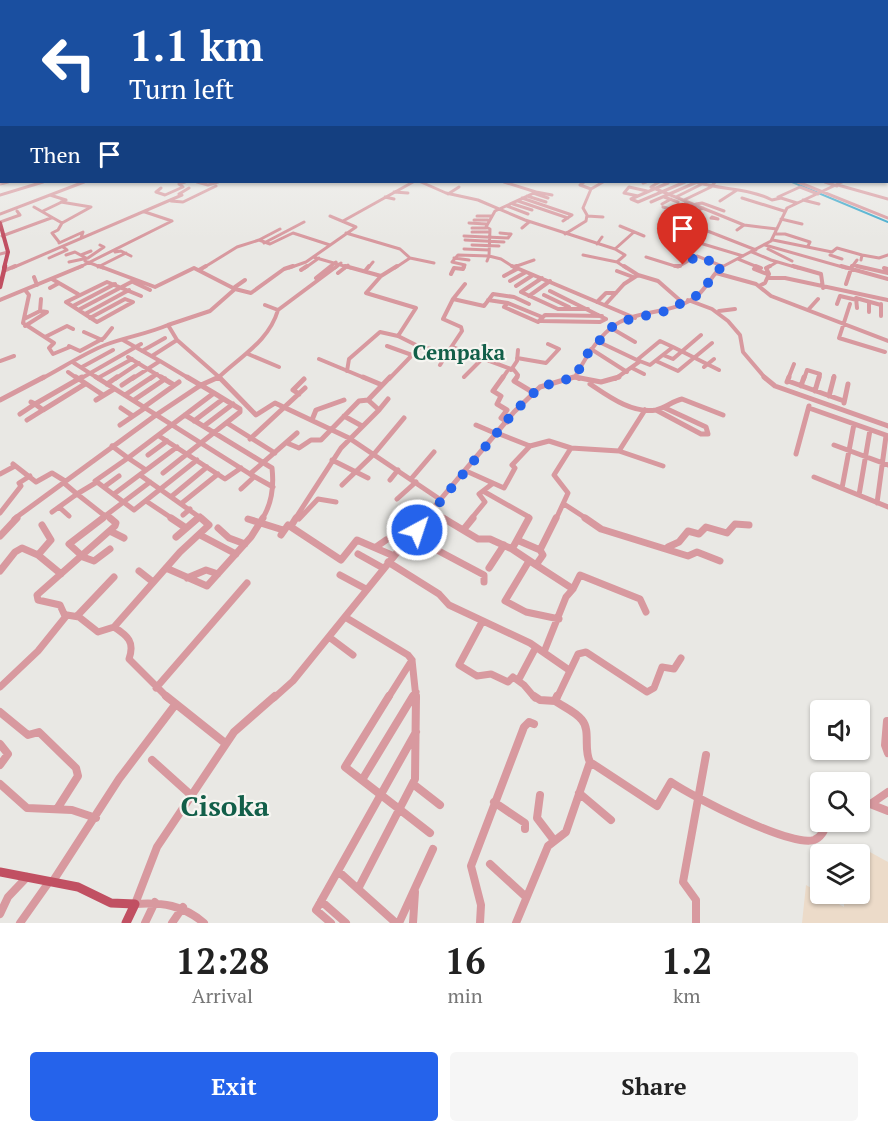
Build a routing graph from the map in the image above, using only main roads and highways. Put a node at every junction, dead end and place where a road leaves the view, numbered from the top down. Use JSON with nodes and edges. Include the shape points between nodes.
{"nodes":[{"id":1,"x":0,"y":224,"type":"edge"},
{"id":2,"x":4,"y":269,"type":"edge"},
{"id":3,"x":1,"y":280,"type":"edge"},
{"id":4,"x":0,"y":287,"type":"edge"},
{"id":5,"x":0,"y":872,"type":"edge"},
{"id":6,"x":126,"y":923,"type":"edge"}],
"edges":[{"from":1,"to":2,"type":"main road","via":[[8,252]]},
{"from":2,"to":3,"type":"main road"},
{"from":3,"to":4,"type":"main road"},
{"from":5,"to":6,"type":"main road","via":[[78,887],[111,903],[135,904]]}]}
